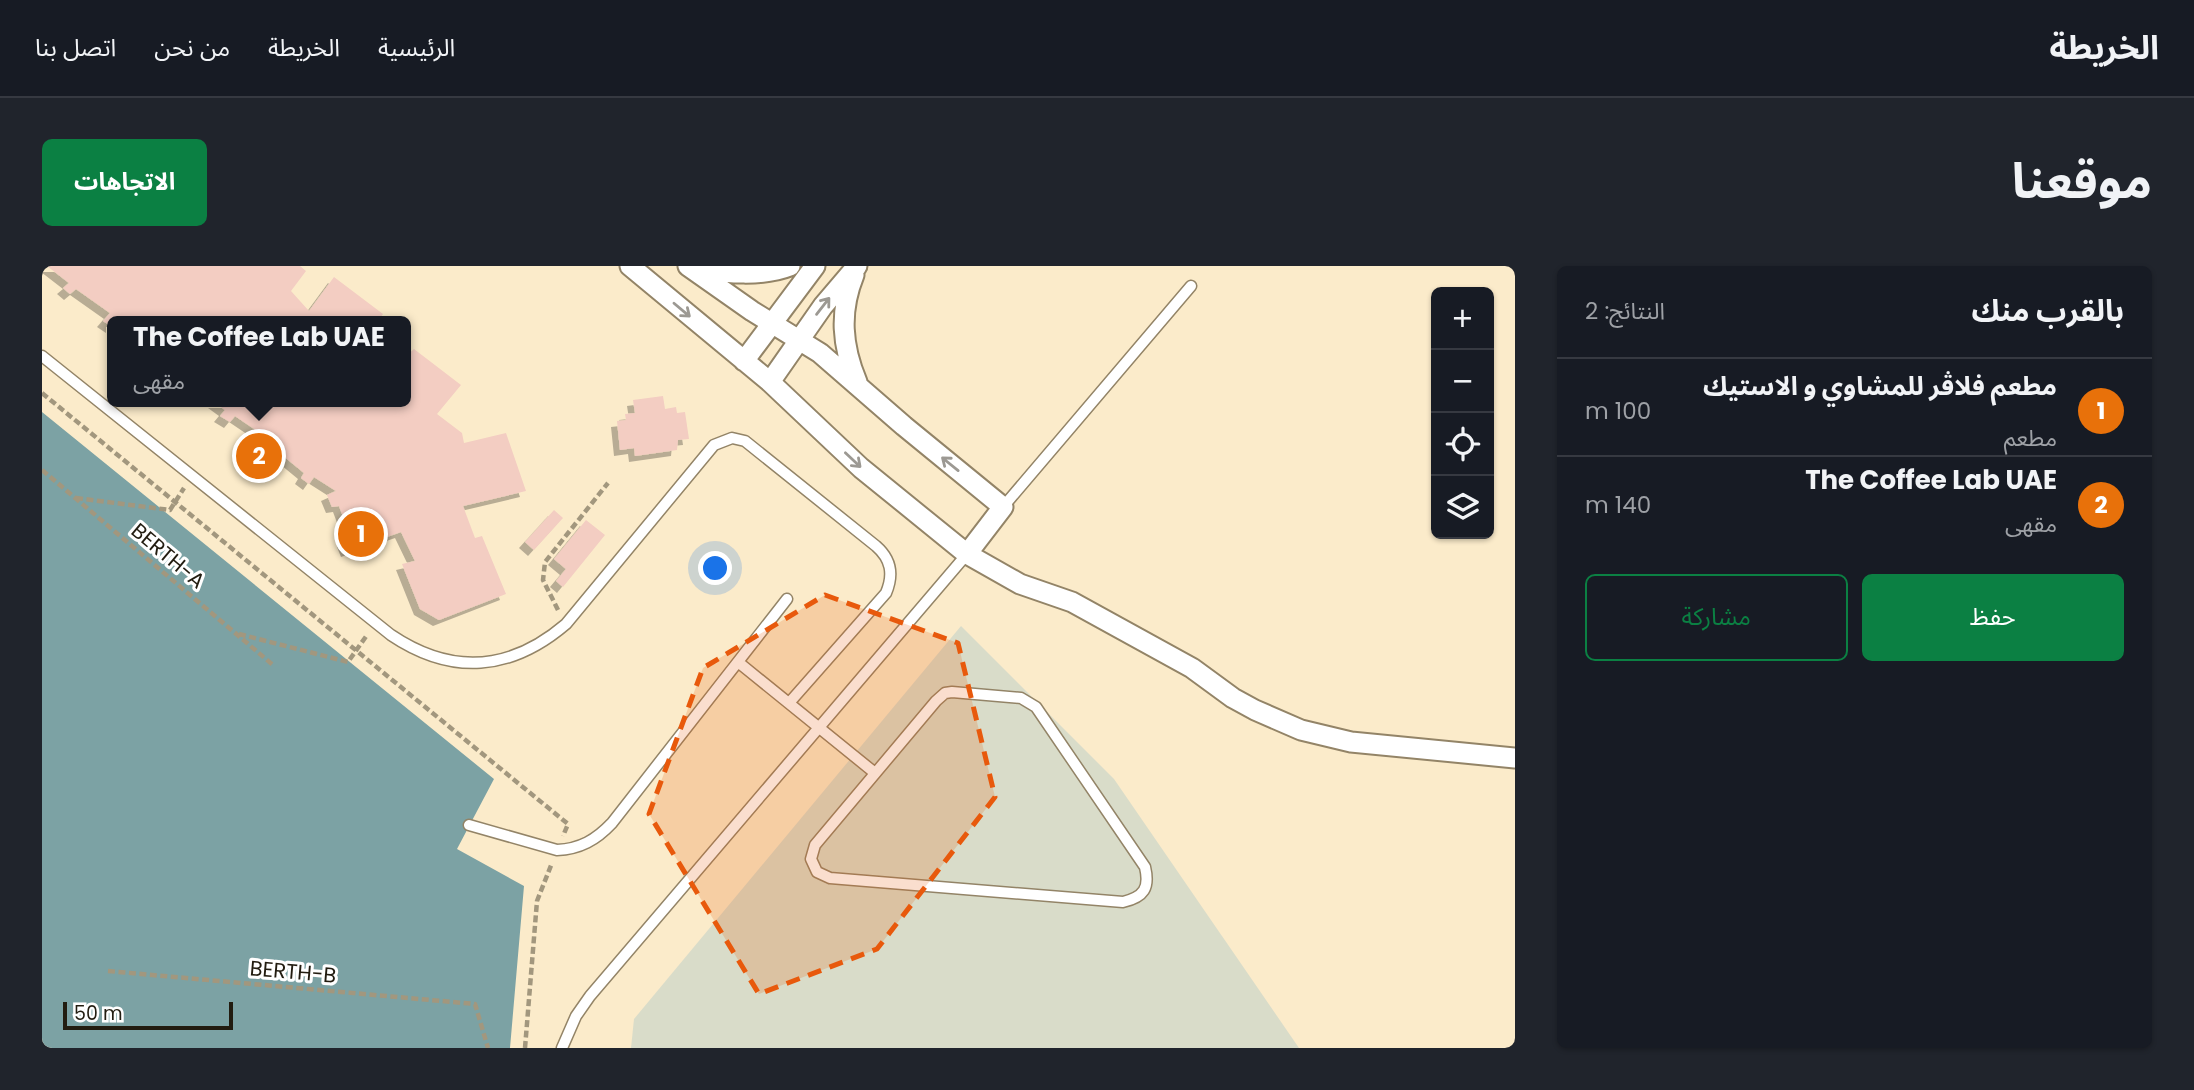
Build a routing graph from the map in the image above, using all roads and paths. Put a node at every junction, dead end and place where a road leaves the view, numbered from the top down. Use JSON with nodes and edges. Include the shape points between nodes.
{"nodes":[{"id":1,"x":629,"y":266,"type":"edge"},
{"id":2,"x":790,"y":266,"type":"edge"},
{"id":3,"x":815,"y":266,"type":"edge"},
{"id":4,"x":857,"y":266,"type":"edge"},
{"id":5,"x":689,"y":267,"type":"edge"},
{"id":6,"x":1191,"y":286,"type":"dead end"},
{"id":7,"x":772,"y":324,"type":"junction"},
{"id":8,"x":799,"y":339,"type":"junction"},
{"id":9,"x":42,"y":355,"type":"edge"},
{"id":10,"x":744,"y":361,"type":"junction"},
{"id":11,"x":770,"y":382,"type":"junction"},
{"id":12,"x":859,"y":386,"type":"junction"},
{"id":13,"x":42,"y":393,"type":"edge"},
{"id":14,"x":42,"y":470,"type":"edge"},
{"id":15,"x":192,"y":477,"type":"junction"},
{"id":16,"x":608,"y":483,"type":"dead end"},
{"id":17,"x":75,"y":498,"type":"junction"},
{"id":18,"x":175,"y":502,"type":"junction"},
{"id":19,"x":1003,"y":506,"type":"junction"},
{"id":20,"x":967,"y":554,"type":"junction"},
{"id":21,"x":787,"y":599,"type":"dead end"},
{"id":22,"x":376,"y":624,"type":"junction"},
{"id":23,"x":566,"y":624,"type":"junction"},
{"id":24,"x":235,"y":633,"type":"junction"},
{"id":25,"x":356,"y":650,"type":"junction"},
{"id":26,"x":738,"y":662,"type":"junction"},
{"id":27,"x":273,"y":665,"type":"dead end"},
{"id":28,"x":789,"y":703,"type":"junction"},
{"id":29,"x":819,"y":727,"type":"junction"},
{"id":30,"x":1515,"y":758,"type":"edge"},
{"id":31,"x":875,"y":773,"type":"junction"},
{"id":32,"x":469,"y":825,"type":"dead end"},
{"id":33,"x":557,"y":850,"type":"junction"},
{"id":34,"x":108,"y":971,"type":"dead end"},
{"id":35,"x":488,"y":1048,"type":"edge"},
{"id":36,"x":525,"y":1048,"type":"edge"},
{"id":37,"x":562,"y":1048,"type":"edge"}],
"edges":[{"from":1,"to":10,"type":"street","one_way":true},
{"from":2,"to":5,"type":"street","via":[[724,273]]},
{"from":3,"to":7,"type":"street"},
{"from":8,"to":4,"type":"street","one_way":true},
{"from":4,"to":12,"type":"street","via":[[844,310],[843,337]]},
{"from":5,"to":7,"type":"street"},
{"from":6,"to":19,"type":"lane"},
{"from":7,"to":8,"type":"street"},
{"from":7,"to":10,"type":"street"},
{"from":8,"to":11,"type":"street"},
{"from":8,"to":12,"type":"street"},
{"from":9,"to":15,"type":"lane"},
{"from":10,"to":11,"type":"street"},
{"from":11,"to":20,"type":"street","one_way":true,"via":[[862,468]]},
{"from":19,"to":12,"type":"street","one_way":true},
{"from":13,"to":18,"type":"path"},
{"from":14,"to":17,"type":"path","name":"BERTH-A"},
{"from":15,"to":18,"type":"path"},
{"from":15,"to":22,"type":"lane"},
{"from":16,"to":23,"type":"path","via":[[543,567],[545,587]]},
{"from":17,"to":18,"type":"path","via":[[170,510]]},
{"from":17,"to":24,"type":"path","name":"BERTH-A"},
{"from":18,"to":25,"type":"path"},
{"from":19,"to":20,"type":"street"},
{"from":20,"to":29,"type":"lane"},
{"from":20,"to":30,"type":"street","via":[[1020,584],[1072,602],[1192,668],[1233,698],[1301,730],[1351,742]]},
{"from":21,"to":26,"type":"lane"},
{"from":22,"to":23,"type":"lane","via":[[424,654],[461,663],[518,655]]},
{"from":22,"to":25,"type":"path"},
{"from":23,"to":28,"type":"lane","via":[[714,445],[726,439],[745,441],[876,546],[890,567],[886,593]]},
{"from":24,"to":25,"type":"path","via":[[348,662]]},
{"from":24,"to":27,"type":"path","name":"BERTH-A"},
{"from":25,"to":33,"type":"path","via":[[568,824]]},
{"from":26,"to":28,"type":"lane"},
{"from":26,"to":33,"type":"lane","via":[[603,832],[582,845]]},
{"from":28,"to":29,"type":"lane"},
{"from":29,"to":31,"type":"lane"},
{"from":29,"to":37,"type":"lane","via":[[590,996]]},
{"from":31,"to":31,"type":"lane","via":[[946,693],[1027,699],[1145,867],[1148,880],[1144,891],[1123,902],[830,878],[817,872],[812,851]]},
{"from":32,"to":33,"type":"lane"},
{"from":33,"to":36,"type":"path","via":[[537,901]]},
{"from":34,"to":35,"type":"path","name":"BERTH-B","via":[[475,1004]]}]}
